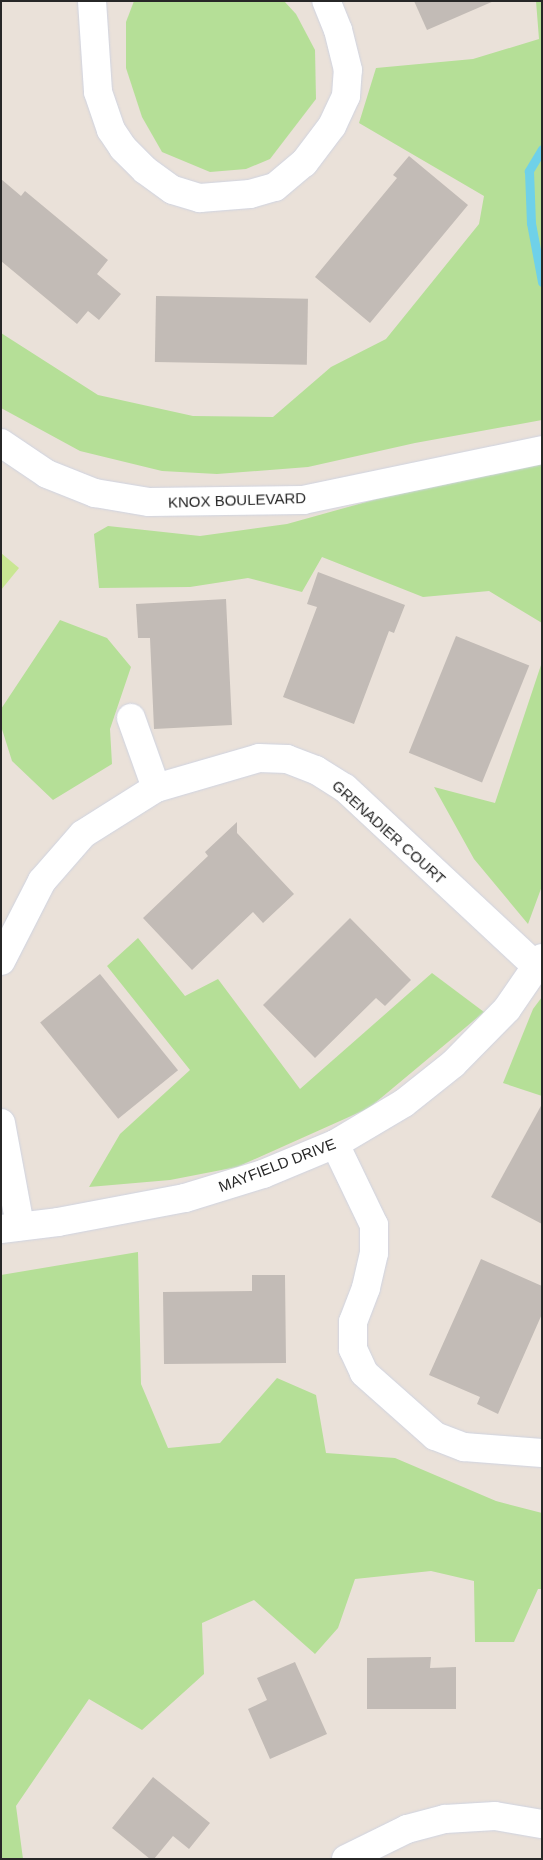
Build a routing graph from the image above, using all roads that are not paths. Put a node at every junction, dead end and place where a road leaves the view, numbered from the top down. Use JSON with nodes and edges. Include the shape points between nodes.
{"nodes":[{"id":1,"x":92,"y":1,"type":"edge"},
{"id":2,"x":326,"y":1,"type":"edge"},
{"id":3,"x":1,"y":443,"type":"edge"},
{"id":4,"x":542,"y":450,"type":"edge"},
{"id":5,"x":131,"y":718,"type":"dead end"},
{"id":6,"x":156,"y":788,"type":"junction"},
{"id":7,"x":1,"y":961,"type":"edge"},
{"id":8,"x":540,"y":963,"type":"edge"},
{"id":9,"x":2,"y":1131,"type":"edge"},
{"id":10,"x":335,"y":1144,"type":"junction"},
{"id":11,"x":10,"y":1227,"type":"edge"},
{"id":12,"x":542,"y":1453,"type":"edge"},
{"id":13,"x":542,"y":1824,"type":"edge"},
{"id":14,"x":346,"y":1859,"type":"edge"}],
"edges":[{"from":1,"to":2,"type":"street","via":[[98,92],[110,130],[122,148],[145,170],[173,190],[200,198],[250,194],[275,187],[304,162],[332,126],[346,96],[348,70],[338,30]]},
{"from":3,"to":4,"type":"street","name":"KNOX BOULEVARD","via":[[47,474],[95,493],[158,502],[303,500]]},
{"from":5,"to":6,"type":"street"},
{"from":6,"to":7,"type":"street","name":"GRENADIER COURT","via":[[77,840],[42,881]]},
{"from":6,"to":8,"type":"street","name":"GRENADIER COURT","via":[[259,758],[287,759],[316,770],[344,788]]},
{"from":8,"to":10,"type":"street","name":"MAYFIELD DRIVE","via":[[507,1009],[453,1064],[404,1102]]},
{"from":9,"to":11,"type":"street"},
{"from":10,"to":11,"type":"street","name":"MAYFIELD DRIVE","via":[[263,1174],[186,1198],[58,1222]]},
{"from":10,"to":12,"type":"street","via":[[374,1225],[374,1253],[354,1322],[353,1349],[364,1373],[435,1436],[464,1447]]},
{"from":13,"to":14,"type":"street","via":[[495,1816],[445,1819],[407,1829]]}]}
